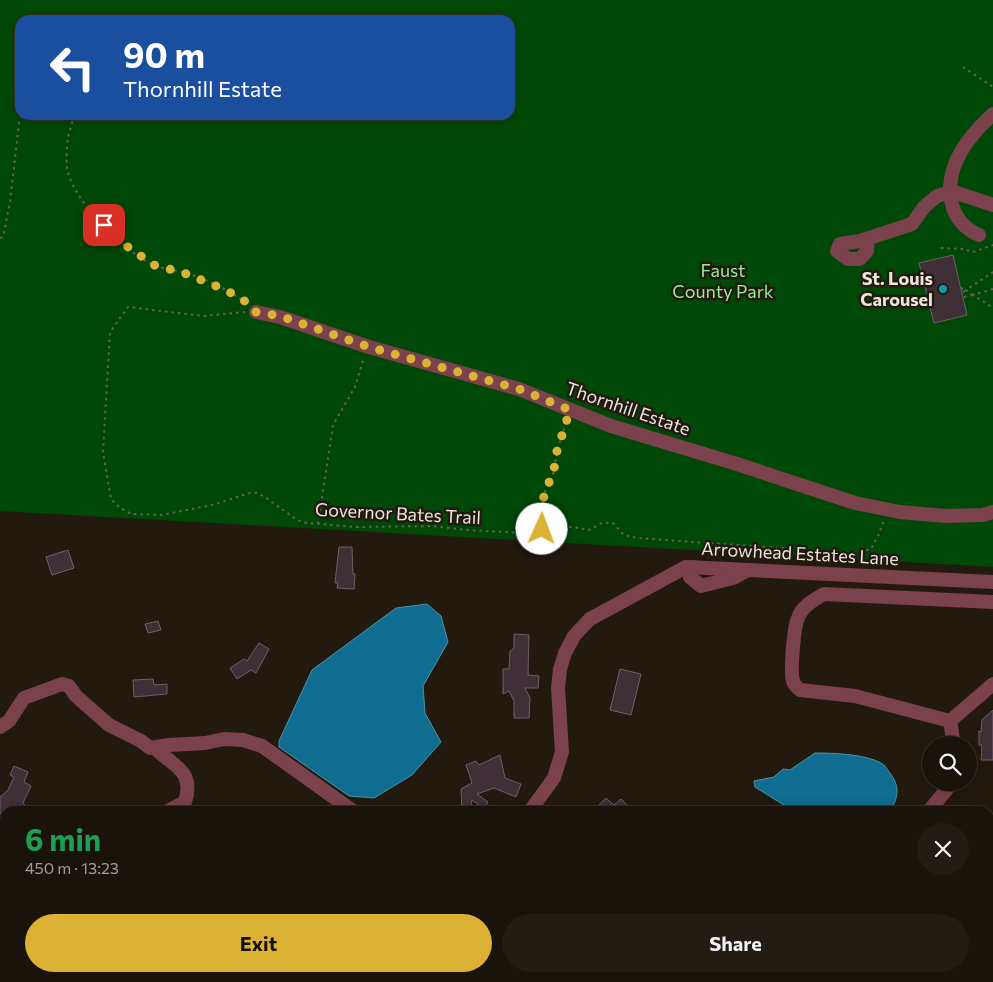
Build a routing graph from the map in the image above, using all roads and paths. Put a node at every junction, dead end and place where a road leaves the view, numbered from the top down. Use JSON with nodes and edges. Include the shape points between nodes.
{"nodes":[{"id":1,"x":963,"y":67,"type":"dead end"},
{"id":2,"x":993,"y":87,"type":"edge"},
{"id":3,"x":993,"y":114,"type":"edge"},
{"id":4,"x":20,"y":120,"type":"edge"},
{"id":5,"x":72,"y":120,"type":"edge"},
{"id":6,"x":951,"y":193,"type":"junction"},
{"id":7,"x":993,"y":205,"type":"edge"},
{"id":8,"x":979,"y":235,"type":"dead end"},
{"id":9,"x":0,"y":238,"type":"edge"},
{"id":10,"x":868,"y":238,"type":"dead end"},
{"id":11,"x":993,"y":244,"type":"edge"},
{"id":12,"x":941,"y":248,"type":"dead end"},
{"id":13,"x":993,"y":272,"type":"edge"},
{"id":14,"x":961,"y":288,"type":"dead end"},
{"id":15,"x":993,"y":289,"type":"edge"},
{"id":16,"x":966,"y":290,"type":"junction"},
{"id":17,"x":962,"y":292,"type":"dead end"},
{"id":18,"x":973,"y":294,"type":"junction"},
{"id":19,"x":964,"y":297,"type":"dead end"},
{"id":20,"x":993,"y":308,"type":"edge"},
{"id":21,"x":256,"y":312,"type":"junction"},
{"id":22,"x":367,"y":346,"type":"junction"},
{"id":23,"x":570,"y":410,"type":"junction"},
{"id":24,"x":888,"y":509,"type":"junction"},
{"id":25,"x":993,"y":512,"type":"edge"},
{"id":26,"x":318,"y":524,"type":"junction"},
{"id":27,"x":543,"y":527,"type":"junction"},
{"id":28,"x":993,"y":582,"type":"edge"},
{"id":29,"x":993,"y":602,"type":"edge"},
{"id":30,"x":993,"y":684,"type":"edge"},
{"id":31,"x":950,"y":721,"type":"junction"},
{"id":32,"x":0,"y":727,"type":"edge"},
{"id":33,"x":953,"y":736,"type":"edge"},
{"id":34,"x":188,"y":744,"type":"junction"},
{"id":35,"x":155,"y":748,"type":"junction"},
{"id":36,"x":180,"y":770,"type":"junction"},
{"id":37,"x":945,"y":791,"type":"edge"},
{"id":38,"x":177,"y":806,"type":"edge"},
{"id":39,"x":346,"y":806,"type":"edge"},
{"id":40,"x":534,"y":806,"type":"edge"},
{"id":41,"x":933,"y":806,"type":"edge"}],
"edges":[{"from":1,"to":2,"type":"path"},
{"from":3,"to":6,"type":"street","via":[[981,124],[954,166]]},
{"from":4,"to":9,"type":"path","via":[[10,202]]},
{"from":5,"to":21,"type":"path","via":[[67,166],[70,183],[90,212],[117,239],[154,265],[226,290],[248,303]]},
{"from":6,"to":7,"type":"street"},
{"from":6,"to":8,"type":"street","via":[[958,220],[967,230]]},
{"from":6,"to":10,"type":"street","via":[[937,196],[912,224]]},
{"from":11,"to":12,"type":"path","via":[[973,252]]},
{"from":13,"to":16,"type":"path"},
{"from":14,"to":16,"type":"path"},
{"from":15,"to":18,"type":"path"},
{"from":16,"to":17,"type":"path"},
{"from":16,"to":18,"type":"path"},
{"from":18,"to":19,"type":"path"},
{"from":18,"to":20,"type":"path"},
{"from":21,"to":22,"type":"street","name":"Thornhill Estate","via":[[280,316]]},
{"from":21,"to":26,"type":"path","name":"Governor Bates Trail","via":[[203,316],[128,307],[110,332],[103,452],[111,499],[131,514],[162,515],[257,493],[297,520]]},
{"from":22,"to":23,"type":"street","name":"Thornhill Estate","via":[[519,389]]},
{"from":22,"to":26,"type":"path","via":[[355,387],[333,426]]},
{"from":23,"to":24,"type":"street","name":"Thornhill Estate","via":[[855,503]]},
{"from":23,"to":27,"type":"path","via":[[553,475],[544,492]]},
{"from":24,"to":25,"type":"street","name":"Thornhill Estate","via":[[946,516]]},
{"from":24,"to":27,"type":"path","via":[[871,549],[853,553],[637,538],[624,535],[613,523],[602,523],[589,530]]},
{"from":26,"to":27,"type":"path","name":"Governor Bates Trail","via":[[431,526],[523,532],[538,536]]},
{"from":28,"to":40,"type":"street","name":"Arrowhead Estates Lane","via":[[686,567],[590,620],[574,636],[560,669],[558,695],[562,752],[554,778]]},
{"from":29,"to":31,"type":"street","via":[[824,594],[804,607],[798,618],[792,680],[796,687],[855,696]]},
{"from":30,"to":31,"type":"street"},
{"from":31,"to":33,"type":"street"},
{"from":32,"to":35,"type":"street","via":[[9,721],[24,698],[62,684],[69,686],[109,725]]},
{"from":34,"to":35,"type":"street"},
{"from":34,"to":36,"type":"street","via":[[180,758]]},
{"from":34,"to":39,"type":"street","via":[[226,739],[262,746]]},
{"from":35,"to":36,"type":"street"},
{"from":36,"to":38,"type":"street","via":[[189,789],[185,802]]},
{"from":37,"to":41,"type":"street"}]}
